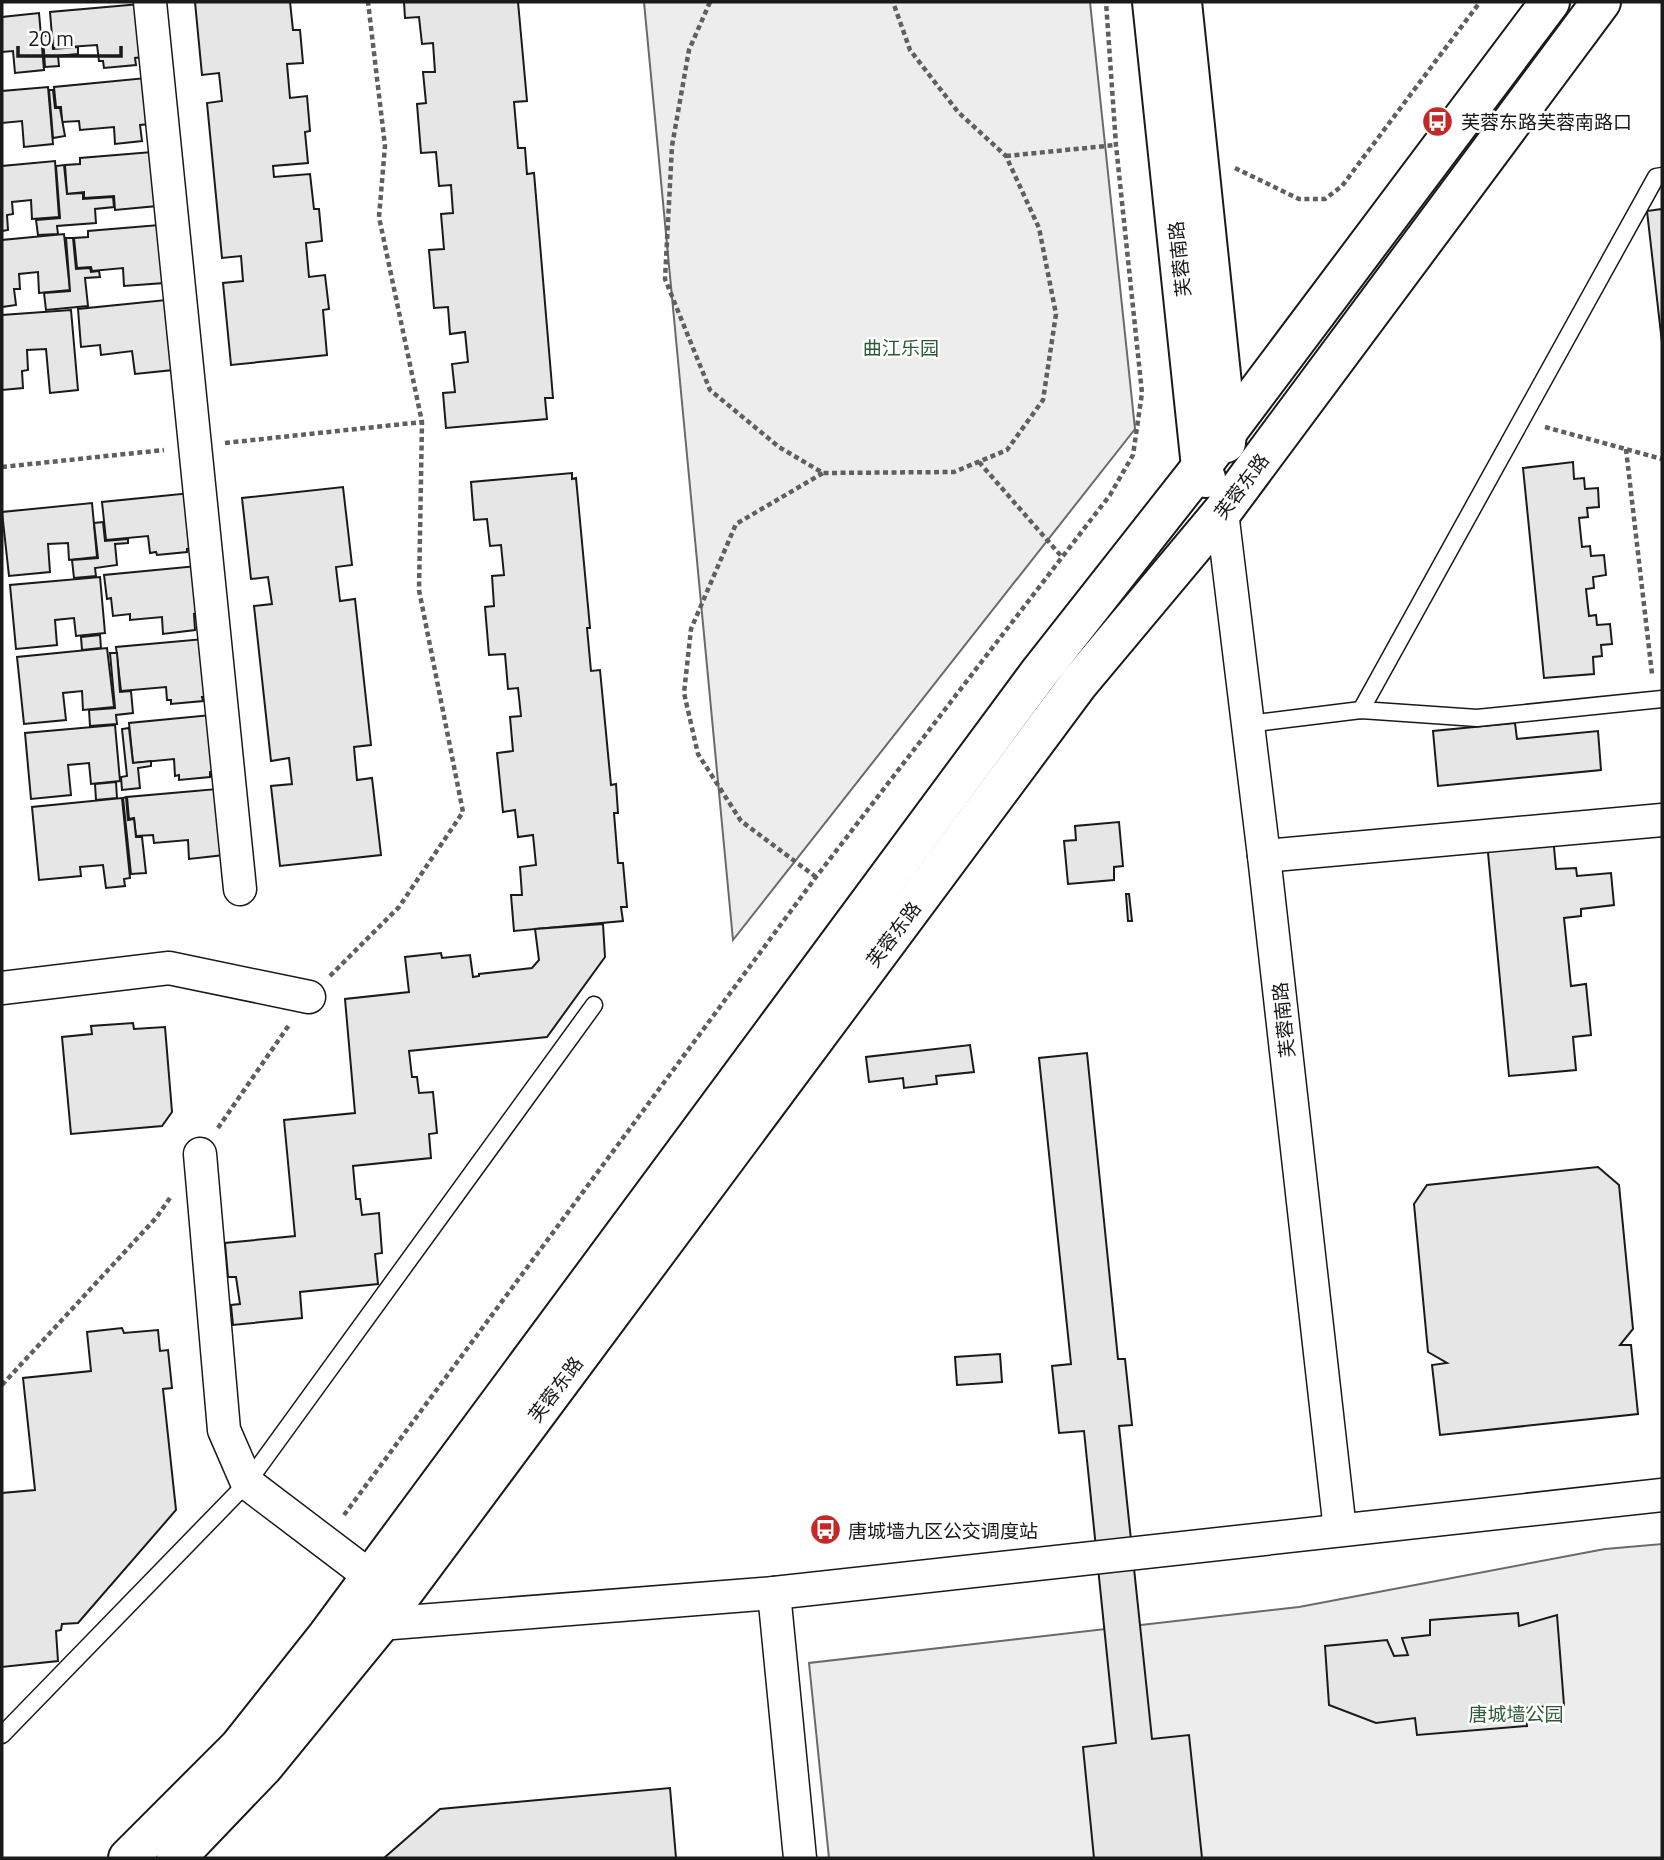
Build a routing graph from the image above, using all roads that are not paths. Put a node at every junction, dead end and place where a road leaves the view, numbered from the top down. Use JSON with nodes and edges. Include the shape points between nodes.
{"nodes":[{"id":1,"x":150,"y":2,"type":"edge"},
{"id":2,"x":1152,"y":2,"type":"edge"},
{"id":3,"x":1182,"y":2,"type":"edge"},
{"id":4,"x":1550,"y":2,"type":"edge"},
{"id":5,"x":1601,"y":2,"type":"edge"},
{"id":6,"x":1662,"y":176,"type":"edge"},
{"id":7,"x":1227,"y":432,"type":"junction"},
{"id":8,"x":1201,"y":467,"type":"junction"},
{"id":9,"x":1222,"y":512,"type":"junction"},
{"id":10,"x":1658,"y":699,"type":"edge"},
{"id":11,"x":1361,"y":710,"type":"junction"},
{"id":12,"x":1248,"y":724,"type":"junction"},
{"id":13,"x":1662,"y":820,"type":"edge"},
{"id":14,"x":1264,"y":856,"type":"junction"},
{"id":15,"x":240,"y":890,"type":"dead end"},
{"id":16,"x":2,"y":988,"type":"edge"},
{"id":17,"x":309,"y":997,"type":"road end"},
{"id":18,"x":594,"y":1005,"type":"dead end"},
{"id":19,"x":200,"y":1154,"type":"road end"},
{"id":20,"x":247,"y":1483,"type":"junction"},
{"id":21,"x":1662,"y":1495,"type":"edge"},
{"id":22,"x":1340,"y":1530,"type":"junction"},
{"id":23,"x":371,"y":1577,"type":"junction"},
{"id":24,"x":774,"y":1593,"type":"junction"},
{"id":25,"x":380,"y":1624,"type":"junction"},
{"id":26,"x":327,"y":1636,"type":"junction"},
{"id":27,"x":2,"y":1735,"type":"edge"},
{"id":28,"x":128,"y":1858,"type":"edge"},
{"id":29,"x":176,"y":1858,"type":"edge"},
{"id":30,"x":800,"y":1858,"type":"edge"}],
"edges":[{"from":1,"to":15,"type":"street"},
{"from":2,"to":8,"type":"main road","name":"芙蓉南路"},
{"from":3,"to":7,"type":"main road","name":"芙蓉南路"},
{"from":4,"to":7,"type":"main road","name":"芙蓉东路"},
{"from":5,"to":9,"type":"main road","name":"芙蓉东路"},
{"from":6,"to":11,"type":"lane","via":[[1656,177]]},
{"from":7,"to":8,"type":"main road","name":"芙蓉东路"},
{"from":7,"to":9,"type":"main road","name":"芙蓉南路"},
{"from":8,"to":9,"type":"main road","name":"芙蓉南路"},
{"from":8,"to":23,"type":"main road","name":"芙蓉东路","via":[[1039,673]]},
{"from":9,"to":12,"type":"street","name":"芙蓉南路"},
{"from":9,"to":25,"type":"main road","name":"芙蓉东路","via":[[1079,683]]},
{"from":10,"to":11,"type":"lane","via":[[1477,718]]},
{"from":11,"to":12,"type":"lane"},
{"from":12,"to":14,"type":"street","name":"芙蓉南路"},
{"from":13,"to":14,"type":"street"},
{"from":14,"to":22,"type":"street","name":"芙蓉南路"},
{"from":16,"to":17,"type":"street","via":[[169,968]]},
{"from":18,"to":20,"type":"lane"},
{"from":19,"to":20,"type":"street","via":[[223,1430]]},
{"from":20,"to":23,"type":"street"},
{"from":20,"to":27,"type":"lane"},
{"from":21,"to":22,"type":"street"},
{"from":22,"to":24,"type":"street"},
{"from":23,"to":26,"type":"main road","name":"芙蓉东路"},
{"from":24,"to":25,"type":"street"},
{"from":24,"to":30,"type":"street"},
{"from":25,"to":26,"type":"street"},
{"from":25,"to":29,"type":"main road","name":"芙蓉东路","via":[[264,1766]]},
{"from":26,"to":28,"type":"main road","name":"芙蓉东路","via":[[239,1747]]}]}
